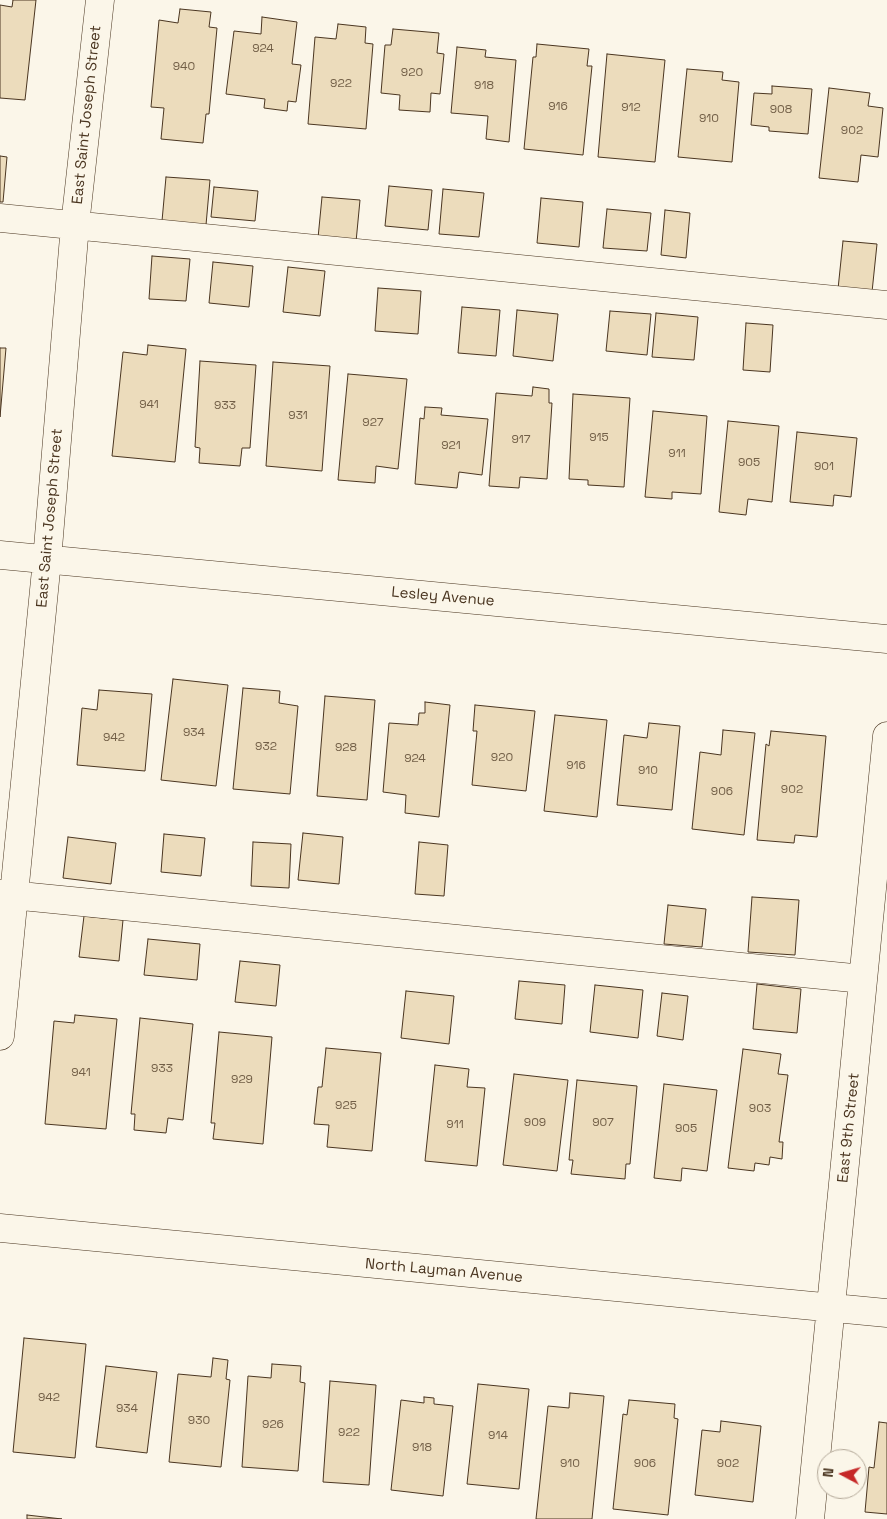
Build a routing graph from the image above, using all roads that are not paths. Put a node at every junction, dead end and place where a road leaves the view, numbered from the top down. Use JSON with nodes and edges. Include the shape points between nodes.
{"nodes":[{"id":1,"x":100,"y":0,"type":"edge"},
{"id":2,"x":0,"y":218,"type":"edge"},
{"id":3,"x":74,"y":225,"type":"junction"},
{"id":4,"x":887,"y":305,"type":"edge"},
{"id":5,"x":0,"y":555,"type":"edge"},
{"id":6,"x":47,"y":560,"type":"junction"},
{"id":7,"x":887,"y":639,"type":"edge"},
{"id":8,"x":887,"y":736,"type":"edge"},
{"id":9,"x":7,"y":895,"type":"edge"},
{"id":10,"x":864,"y":979,"type":"junction"},
{"id":11,"x":0,"y":1036,"type":"edge"},
{"id":12,"x":0,"y":1228,"type":"edge"},
{"id":13,"x":831,"y":1308,"type":"junction"},
{"id":14,"x":887,"y":1313,"type":"edge"},
{"id":15,"x":810,"y":1519,"type":"edge"}],
"edges":[{"from":1,"to":3,"type":"street","name":"East Saint Joseph Street"},
{"from":2,"to":3,"type":"street"},
{"from":3,"to":4,"type":"street"},
{"from":3,"to":6,"type":"street","name":"East Saint Joseph Street"},
{"from":5,"to":6,"type":"street","name":"Lesley Avenue"},
{"from":6,"to":7,"type":"street","name":"Lesley Avenue"},
{"from":6,"to":9,"type":"street","name":"East Saint Joseph Street"},
{"from":8,"to":10,"type":"street","name":"East 9th Street"},
{"from":9,"to":10,"type":"street"},
{"from":9,"to":11,"type":"street","name":"East Saint Joseph Street"},
{"from":10,"to":13,"type":"street","name":"East 9th Street"},
{"from":12,"to":13,"type":"street","name":"North Layman Avenue"},
{"from":13,"to":14,"type":"street","name":"North Layman Avenue"},
{"from":13,"to":15,"type":"street","name":"East 9th Street"}]}
